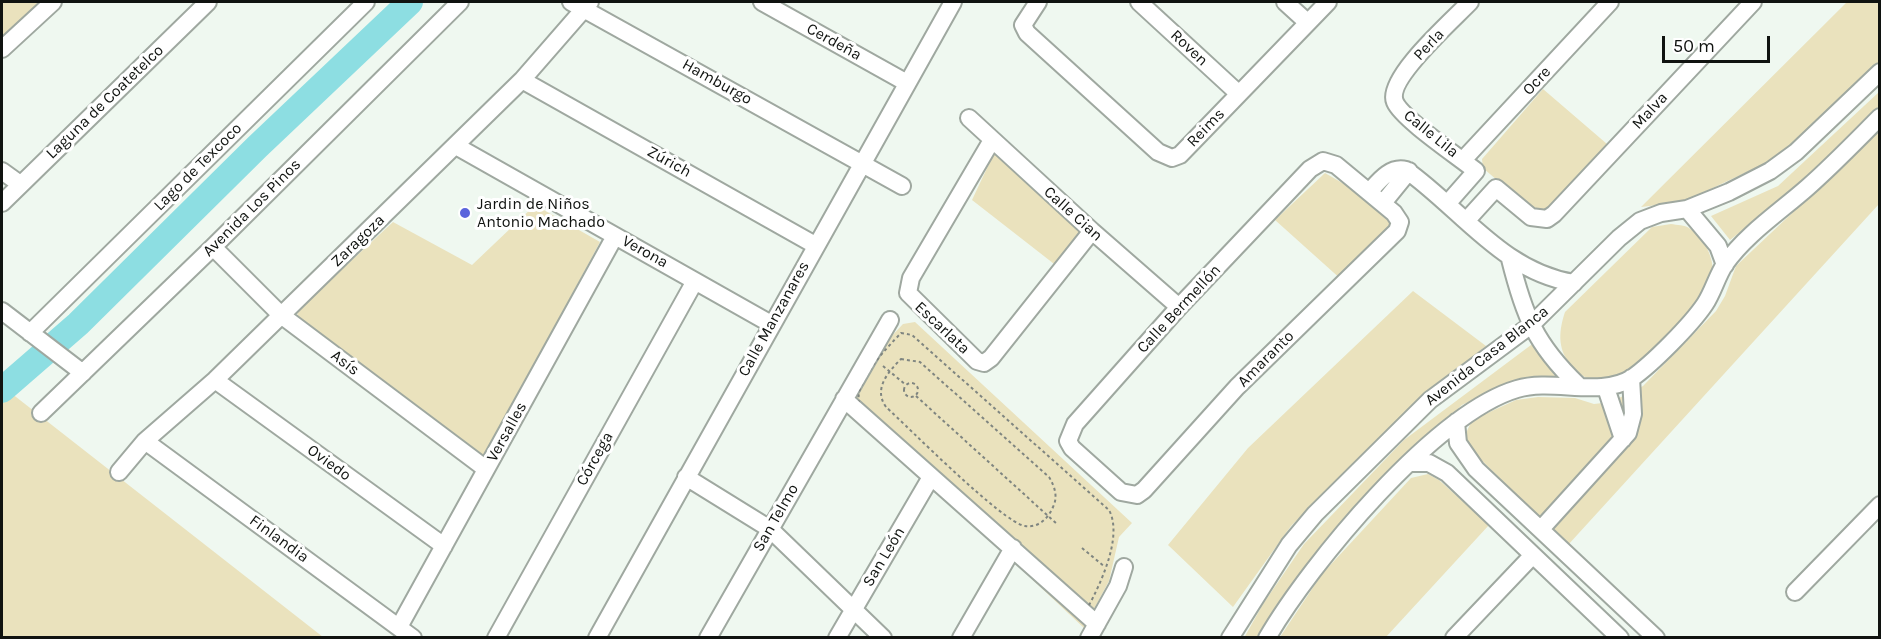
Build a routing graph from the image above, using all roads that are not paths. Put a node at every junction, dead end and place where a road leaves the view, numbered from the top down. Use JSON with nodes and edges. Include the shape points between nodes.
{"nodes":[{"id":1,"x":53,"y":2,"type":"edge"},
{"id":2,"x":208,"y":2,"type":"edge"},
{"id":3,"x":366,"y":2,"type":"edge"},
{"id":4,"x":460,"y":2,"type":"edge"},
{"id":5,"x":762,"y":2,"type":"edge"},
{"id":6,"x":1038,"y":2,"type":"edge"},
{"id":7,"x":1139,"y":2,"type":"edge"},
{"id":8,"x":1285,"y":2,"type":"edge"},
{"id":9,"x":1328,"y":2,"type":"edge"},
{"id":10,"x":1470,"y":2,"type":"edge"},
{"id":11,"x":1610,"y":2,"type":"edge"},
{"id":12,"x":1753,"y":2,"type":"edge"},
{"id":13,"x":948,"y":3,"type":"edge"},
{"id":14,"x":582,"y":4,"type":"edge"},
{"id":15,"x":1307,"y":22,"type":"junction"},
{"id":16,"x":2,"y":49,"type":"edge"},
{"id":17,"x":1880,"y":72,"type":"edge"},
{"id":18,"x":522,"y":80,"type":"junction"},
{"id":19,"x":907,"y":83,"type":"junction"},
{"id":20,"x":1393,"y":93,"type":"joint"},
{"id":21,"x":1239,"y":94,"type":"junction"},
{"id":22,"x":1880,"y":117,"type":"edge"},
{"id":23,"x":969,"y":118,"type":"dead end"},
{"id":24,"x":992,"y":140,"type":"junction"},
{"id":25,"x":456,"y":146,"type":"junction"},
{"id":26,"x":863,"y":162,"type":"junction"},
{"id":27,"x":1470,"y":166,"type":"junction"},
{"id":28,"x":2,"y":171,"type":"edge"},
{"id":29,"x":1409,"y":171,"type":"junction"},
{"id":30,"x":20,"y":184,"type":"junction"},
{"id":31,"x":902,"y":186,"type":"dead end"},
{"id":32,"x":1369,"y":192,"type":"junction"},
{"id":33,"x":2,"y":202,"type":"edge"},
{"id":34,"x":1383,"y":203,"type":"junction"},
{"id":35,"x":1447,"y":204,"type":"junction"},
{"id":36,"x":1687,"y":209,"type":"junction"},
{"id":37,"x":1466,"y":221,"type":"junction"},
{"id":38,"x":1399,"y":226,"type":"joint"},
{"id":39,"x":1092,"y":231,"type":"junction"},
{"id":40,"x":615,"y":236,"type":"junction"},
{"id":41,"x":815,"y":245,"type":"junction"},
{"id":42,"x":213,"y":247,"type":"junction"},
{"id":43,"x":1510,"y":259,"type":"junction"},
{"id":44,"x":1725,"y":264,"type":"junction"},
{"id":45,"x":695,"y":281,"type":"junction"},
{"id":46,"x":1574,"y":283,"type":"junction"},
{"id":47,"x":1179,"y":307,"type":"junction"},
{"id":48,"x":2,"y":310,"type":"edge"},
{"id":49,"x":281,"y":315,"type":"junction"},
{"id":50,"x":890,"y":321,"type":"dead end"},
{"id":51,"x":771,"y":324,"type":"junction"},
{"id":52,"x":1531,"y":325,"type":"junction"},
{"id":53,"x":35,"y":337,"type":"junction"},
{"id":54,"x":83,"y":373,"type":"junction"},
{"id":55,"x":1631,"y":378,"type":"junction"},
{"id":56,"x":214,"y":380,"type":"junction"},
{"id":57,"x":1578,"y":385,"type":"junction"},
{"id":58,"x":1606,"y":388,"type":"junction"},
{"id":59,"x":844,"y":399,"type":"junction"},
{"id":60,"x":41,"y":413,"type":"dead end"},
{"id":61,"x":1456,"y":422,"type":"junction"},
{"id":62,"x":1623,"y":439,"type":"junction"},
{"id":63,"x":145,"y":441,"type":"junction"},
{"id":64,"x":1409,"y":463,"type":"junction"},
{"id":65,"x":1476,"y":469,"type":"junction"},
{"id":66,"x":486,"y":470,"type":"junction"},
{"id":67,"x":119,"y":472,"type":"dead end"},
{"id":68,"x":686,"y":477,"type":"junction"},
{"id":69,"x":931,"y":477,"type":"junction"},
{"id":70,"x":1460,"y":486,"type":"junction"},
{"id":71,"x":1137,"y":495,"type":"joint"},
{"id":72,"x":1515,"y":505,"type":"junction"},
{"id":73,"x":1880,"y":506,"type":"edge"},
{"id":74,"x":1498,"y":523,"type":"junction"},
{"id":75,"x":770,"y":529,"type":"junction"},
{"id":76,"x":1541,"y":529,"type":"junction"},
{"id":77,"x":444,"y":546,"type":"junction"},
{"id":78,"x":1013,"y":548,"type":"junction"},
{"id":79,"x":1526,"y":562,"type":"junction"},
{"id":80,"x":1125,"y":567,"type":"dead end"},
{"id":81,"x":1795,"y":591,"type":"dead end"},
{"id":82,"x":852,"y":610,"type":"junction"},
{"id":83,"x":399,"y":627,"type":"junction"},
{"id":84,"x":1093,"y":631,"type":"edge"},
{"id":85,"x":1610,"y":634,"type":"edge"},
{"id":86,"x":413,"y":638,"type":"edge"},
{"id":87,"x":496,"y":638,"type":"edge"},
{"id":88,"x":597,"y":638,"type":"edge"},
{"id":89,"x":708,"y":638,"type":"edge"},
{"id":90,"x":837,"y":638,"type":"edge"},
{"id":91,"x":883,"y":638,"type":"edge"},
{"id":92,"x":961,"y":638,"type":"edge"},
{"id":93,"x":1230,"y":638,"type":"edge"},
{"id":94,"x":1267,"y":638,"type":"edge"},
{"id":95,"x":1454,"y":638,"type":"edge"},
{"id":96,"x":1656,"y":638,"type":"edge"}],
"edges":[{"from":1,"to":16,"type":"street"},
{"from":2,"to":30,"type":"street","name":"Laguna de Coatetelco"},
{"from":3,"to":53,"type":"street","name":"Lago de Texcoco"},
{"from":4,"to":42,"type":"street","name":"Avenida Los Pinos"},
{"from":5,"to":19,"type":"street","name":"Cerdeña"},
{"from":6,"to":21,"type":"street","name":"Reims","via":[[1023,25],[1031,38],[1165,156],[1180,155]]},
{"from":7,"to":21,"type":"street","name":"Roven"},
{"from":8,"to":15,"type":"street"},
{"from":9,"to":15,"type":"street","name":"Reims"},
{"from":10,"to":20,"type":"street","name":"Perla","via":[[1401,75]]},
{"from":11,"to":27,"type":"street","name":"Ocre"},
{"from":12,"to":37,"type":"street","name":"Malva","via":[[1547,219],[1531,217],[1496,188]]},
{"from":13,"to":19,"type":"street","name":"Calle Manzanares"},
{"from":14,"to":18,"type":"street","name":"Zaragoza"},
{"from":14,"to":26,"type":"street","name":"Hamburgo"},
{"from":15,"to":21,"type":"street","name":"Reims"},
{"from":17,"to":36,"type":"street","name":"Avenida Casa Blanca","via":[[1796,152],[1770,171]]},
{"from":18,"to":25,"type":"street","name":"Zaragoza"},
{"from":18,"to":41,"type":"street","name":"Zúrich"},
{"from":19,"to":26,"type":"street","name":"Calle Manzanares"},
{"from":20,"to":27,"type":"street","name":"Calle Lila","via":[[1395,103],[1406,115]]},
{"from":22,"to":44,"type":"street","name":"Avenida Casa Blanca"},
{"from":23,"to":24,"type":"street","name":"Calle Cian"},
{"from":24,"to":39,"type":"street","name":"Calle Cian"},
{"from":24,"to":39,"type":"street","name":"Escarlata","via":[[911,278],[908,293],[977,361],[984,363],[991,358]]},
{"from":25,"to":40,"type":"street","name":"Verona"},
{"from":25,"to":49,"type":"street","name":"Zaragoza"},
{"from":26,"to":31,"type":"street","name":"Hamburgo"},
{"from":26,"to":41,"type":"street","name":"Calle Manzanares"},
{"from":27,"to":35,"type":"street","name":"Ocre"},
{"from":28,"to":30,"type":"street"},
{"from":29,"to":32,"type":"street","via":[[1393,170]]},
{"from":29,"to":34,"type":"street"},
{"from":29,"to":35,"type":"street"},
{"from":30,"to":33,"type":"street","name":"Laguna de Coatetelco"},
{"from":32,"to":34,"type":"street","name":"Calle Bermellón"},
{"from":32,"to":47,"type":"street","name":"Calle Bermellón","via":[[1329,162],[1316,164]]},
{"from":34,"to":38,"type":"street","name":"Calle Bermellón","via":[[1398,218]]},
{"from":35,"to":37,"type":"street"},
{"from":36,"to":44,"type":"street","via":[[1718,246]]},
{"from":36,"to":46,"type":"street","name":"Avenida Casa Blanca","via":[[1640,221]]},
{"from":37,"to":43,"type":"street"},
{"from":38,"to":71,"type":"street","name":"Amaranto","via":[[1237,387]]},
{"from":39,"to":47,"type":"street","name":"Calle Cian"},
{"from":40,"to":45,"type":"street","name":"Verona"},
{"from":40,"to":66,"type":"street","name":"Versalles"},
{"from":41,"to":51,"type":"street","name":"Calle Manzanares"},
{"from":42,"to":49,"type":"street","name":"Asís"},
{"from":42,"to":54,"type":"street","name":"Avenida Los Pinos"},
{"from":43,"to":46,"type":"street","via":[[1547,277]]},
{"from":43,"to":52,"type":"street"},
{"from":44,"to":55,"type":"street","name":"Avenida Casa Blanca","via":[[1704,306]]},
{"from":45,"to":51,"type":"street","name":"Verona"},
{"from":45,"to":87,"type":"street","name":"Córcega"},
{"from":46,"to":52,"type":"street","name":"Avenida Casa Blanca"},
{"from":47,"to":71,"type":"street","name":"Calle Bermellón","via":[[1075,424],[1068,441],[1121,492]]},
{"from":48,"to":53,"type":"street"},
{"from":49,"to":56,"type":"street","name":"Zaragoza"},
{"from":49,"to":66,"type":"street","name":"Asís"},
{"from":50,"to":59,"type":"street","name":"San Telmo"},
{"from":51,"to":68,"type":"street","name":"Calle Manzanares"},
{"from":52,"to":57,"type":"street","via":[[1550,356]]},
{"from":52,"to":93,"type":"street","name":"Avenida Casa Blanca","via":[[1430,400],[1331,498],[1288,545]]},
{"from":53,"to":54,"type":"street"},
{"from":54,"to":60,"type":"street","name":"Avenida Los Pinos"},
{"from":55,"to":58,"type":"street","name":"Avenida Casa Blanca"},
{"from":55,"to":62,"type":"street","via":[[1633,414]]},
{"from":56,"to":63,"type":"street","name":"Zaragoza"},
{"from":56,"to":77,"type":"street","name":"Oviedo"},
{"from":57,"to":58,"type":"street","name":"Avenida Casa Blanca"},
{"from":57,"to":61,"type":"street","name":"Avenida Casa Blanca","via":[[1518,388],[1470,410]]},
{"from":58,"to":62,"type":"street"},
{"from":59,"to":69,"type":"street"},
{"from":59,"to":75,"type":"street","name":"San Telmo"},
{"from":61,"to":64,"type":"street","name":"Avenida Casa Blanca"},
{"from":61,"to":65,"type":"street","via":[[1458,443]]},
{"from":62,"to":76,"type":"street"},
{"from":63,"to":67,"type":"street","name":"Zaragoza"},
{"from":63,"to":83,"type":"street","name":"Finlandia"},
{"from":64,"to":70,"type":"street","via":[[1438,466]]},
{"from":64,"to":94,"type":"street","name":"Avenida Casa Blanca","via":[[1313,570]]},
{"from":65,"to":70,"type":"street"},
{"from":65,"to":72,"type":"street"},
{"from":66,"to":77,"type":"street","name":"Versalles"},
{"from":68,"to":75,"type":"street"},
{"from":68,"to":88,"type":"street","name":"Calle Manzanares"},
{"from":69,"to":78,"type":"street"},
{"from":69,"to":82,"type":"street","name":"San León"},
{"from":70,"to":74,"type":"street"},
{"from":72,"to":74,"type":"street"},
{"from":72,"to":76,"type":"street"},
{"from":73,"to":81,"type":"street"},
{"from":74,"to":79,"type":"street"},
{"from":75,"to":82,"type":"street"},
{"from":75,"to":89,"type":"street","name":"San Telmo"},
{"from":76,"to":96,"type":"street"},
{"from":77,"to":83,"type":"street","name":"Versalles"},
{"from":78,"to":84,"type":"street"},
{"from":78,"to":92,"type":"street"},
{"from":79,"to":85,"type":"street"},
{"from":79,"to":95,"type":"street"},
{"from":80,"to":84,"type":"street"},
{"from":82,"to":90,"type":"street","name":"San León"},
{"from":82,"to":91,"type":"street"},
{"from":83,"to":86,"type":"street","name":"Finlandia"}]}
